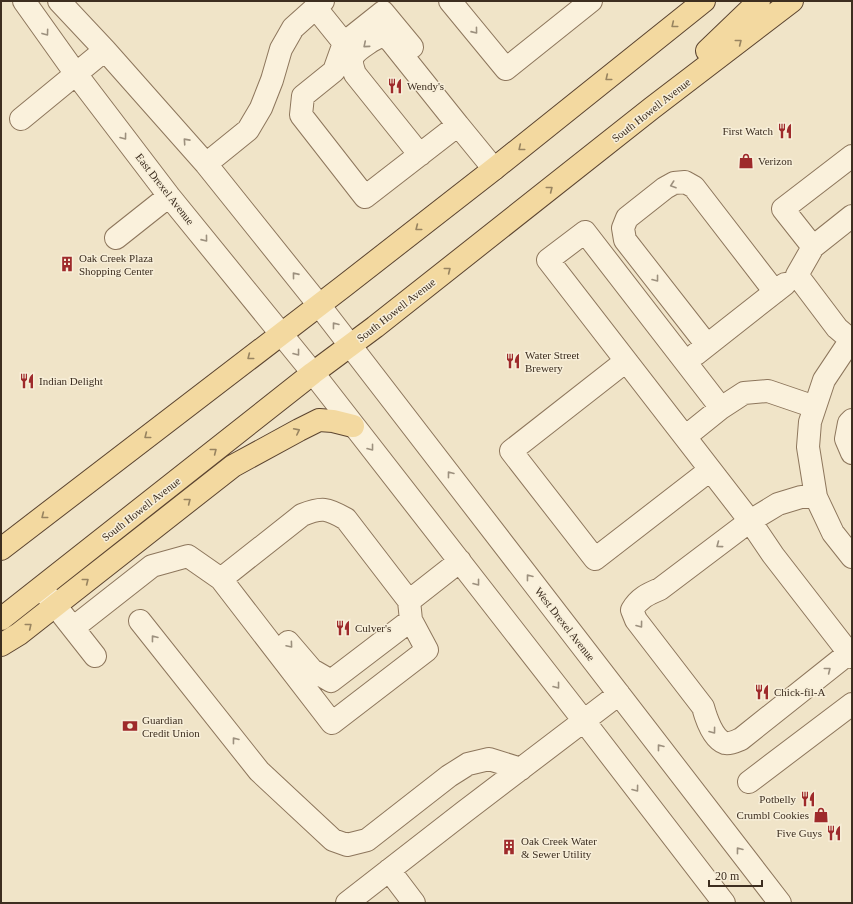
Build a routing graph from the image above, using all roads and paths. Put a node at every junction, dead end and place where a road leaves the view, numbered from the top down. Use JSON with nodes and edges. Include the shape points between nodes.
{"nodes":[{"id":1,"x":24,"y":1,"type":"edge"},
{"id":2,"x":59,"y":1,"type":"edge"},
{"id":3,"x":450,"y":1,"type":"edge"},
{"id":4,"x":591,"y":1,"type":"edge"},
{"id":5,"x":704,"y":1,"type":"edge"},
{"id":6,"x":759,"y":1,"type":"edge"},
{"id":7,"x":792,"y":1,"type":"edge"},
{"id":8,"x":319,"y":4,"type":"edge"},
{"id":9,"x":344,"y":43,"type":"junction"},
{"id":10,"x":104,"y":50,"type":"junction"},
{"id":11,"x":76,"y":74,"type":"junction"},
{"id":12,"x":652,"y":108,"type":"junction"},
{"id":13,"x":21,"y":119,"type":"dead end"},
{"id":14,"x":458,"y":125,"type":"junction"},
{"id":15,"x":420,"y":155,"type":"junction"},
{"id":16,"x":852,"y":156,"type":"edge"},
{"id":17,"x":206,"y":164,"type":"junction"},
{"id":18,"x":494,"y":168,"type":"junction"},
{"id":19,"x":170,"y":196,"type":"junction"},
{"id":20,"x":852,"y":216,"type":"edge"},
{"id":21,"x":116,"y":238,"type":"dead end"},
{"id":22,"x":813,"y":247,"type":"junction"},
{"id":23,"x":798,"y":275,"type":"junction"},
{"id":24,"x":775,"y":292,"type":"junction"},
{"id":25,"x":319,"y":305,"type":"junction"},
{"id":26,"x":281,"y":333,"type":"junction"},
{"id":27,"x":852,"y":339,"type":"edge"},
{"id":28,"x":350,"y":345,"type":"junction"},
{"id":29,"x":707,"y":345,"type":"junction"},
{"id":30,"x":626,"y":361,"type":"junction"},
{"id":31,"x":685,"y":362,"type":"junction"},
{"id":32,"x":313,"y":373,"type":"junction"},
{"id":33,"x":815,"y":407,"type":"junction"},
{"id":34,"x":721,"y":408,"type":"junction"},
{"id":35,"x":852,"y":420,"type":"edge"},
{"id":36,"x":353,"y":426,"type":"junction"},
{"id":37,"x":685,"y":436,"type":"junction"},
{"id":38,"x":852,"y":453,"type":"edge"},
{"id":39,"x":710,"y":470,"type":"junction"},
{"id":40,"x":816,"y":497,"type":"junction"},
{"id":41,"x":750,"y":521,"type":"junction"},
{"id":42,"x":4,"y":542,"type":"edge"},
{"id":43,"x":852,"y":557,"type":"edge"},
{"id":44,"x":460,"y":561,"type":"junction"},
{"id":45,"x":221,"y":579,"type":"junction"},
{"id":46,"x":41,"y":588,"type":"junction"},
{"id":47,"x":55,"y":605,"type":"junction"},
{"id":48,"x":410,"y":610,"type":"junction"},
{"id":49,"x":265,"y":615,"type":"dead end"},
{"id":50,"x":1,"y":619,"type":"edge"},
{"id":51,"x":140,"y":621,"type":"dead end"},
{"id":52,"x":73,"y":628,"type":"junction"},
{"id":53,"x":1,"y":645,"type":"edge"},
{"id":54,"x":850,"y":655,"type":"edge"},
{"id":55,"x":95,"y":656,"type":"dead end"},
{"id":56,"x":619,"y":694,"type":"junction"},
{"id":57,"x":852,"y":704,"type":"edge"},
{"id":58,"x":584,"y":721,"type":"junction"},
{"id":59,"x":521,"y":769,"type":"junction"},
{"id":60,"x":748,"y":782,"type":"dead end"},
{"id":61,"x":389,"y":870,"type":"junction"},
{"id":62,"x":347,"y":903,"type":"edge"},
{"id":63,"x":414,"y":903,"type":"edge"},
{"id":64,"x":724,"y":903,"type":"edge"},
{"id":65,"x":780,"y":903,"type":"edge"}],
"edges":[{"from":1,"to":11,"type":"street","name":"East Drexel Avenue","one_way":true},
{"from":2,"to":10,"type":"street"},
{"from":3,"to":4,"type":"street","one_way":true,"via":[[506,69]]},
{"from":5,"to":18,"type":"main road","one_way":true},
{"from":6,"to":12,"type":"main road"},
{"from":12,"to":7,"type":"main road","name":"South Howell Avenue","one_way":true},
{"from":8,"to":9,"type":"street"},
{"from":8,"to":17,"type":"street","via":[[293,28],[281,49],[261,108],[248,130]]},
{"from":9,"to":14,"type":"street","via":[[383,12],[455,101]]},
{"from":9,"to":15,"type":"street","via":[[334,71],[302,96],[301,115],[365,196]]},
{"from":10,"to":11,"type":"street"},
{"from":17,"to":10,"type":"street","one_way":true},
{"from":11,"to":13,"type":"street"},
{"from":11,"to":19,"type":"street","name":"East Drexel Avenue","one_way":true},
{"from":28,"to":12,"type":"main road","name":"South Howell Avenue","one_way":true},
{"from":14,"to":15,"type":"street"},
{"from":14,"to":15,"type":"street","one_way":true,"via":[[390,40],[382,36],[374,38],[354,56],[352,65],[355,74]]},
{"from":14,"to":18,"type":"street"},
{"from":16,"to":22,"type":"street","via":[[783,209]]},
{"from":25,"to":17,"type":"street","one_way":true},
{"from":18,"to":25,"type":"main road","one_way":true},
{"from":19,"to":21,"type":"street"},
{"from":19,"to":26,"type":"street","name":"East Drexel Avenue","one_way":true},
{"from":20,"to":22,"type":"street"},
{"from":22,"to":23,"type":"street"},
{"from":23,"to":24,"type":"street"},
{"from":23,"to":27,"type":"street","via":[[838,328]]},
{"from":24,"to":29,"type":"street"},
{"from":24,"to":29,"type":"street","one_way":true,"via":[[694,187],[685,182],[674,183],[665,188],[627,218],[623,228],[625,240]]},
{"from":25,"to":26,"type":"main road"},
{"from":28,"to":25,"type":"street","one_way":true},
{"from":26,"to":32,"type":"street","name":"East Drexel Avenue","one_way":true},
{"from":26,"to":42,"type":"main road","one_way":true},
{"from":27,"to":33,"type":"street","via":[[824,380]]},
{"from":28,"to":32,"type":"main road","name":"South Howell Avenue"},
{"from":56,"to":28,"type":"street","name":"West Drexel Avenue","one_way":true},
{"from":29,"to":31,"type":"street"},
{"from":30,"to":31,"type":"street","via":[[548,260],[585,232]]},
{"from":30,"to":37,"type":"street"},
{"from":30,"to":39,"type":"street","via":[[511,451],[595,559]]},
{"from":31,"to":34,"type":"street"},
{"from":32,"to":36,"type":"street"},
{"from":46,"to":32,"type":"main road","name":"South Howell Avenue","one_way":true},
{"from":33,"to":34,"type":"street","via":[[768,391],[744,393]]},
{"from":33,"to":40,"type":"street","via":[[810,422],[808,447]]},
{"from":34,"to":37,"type":"street"},
{"from":35,"to":38,"type":"street","via":[[846,439]]},
{"from":36,"to":44,"type":"street","one_way":true},
{"from":47,"to":36,"type":"main road","one_way":true,"via":[[233,466],[319,420]]},
{"from":37,"to":39,"type":"street"},
{"from":39,"to":41,"type":"street"},
{"from":40,"to":41,"type":"street","via":[[801,497],[778,504]]},
{"from":40,"to":43,"type":"street","via":[[833,533]]},
{"from":41,"to":54,"type":"street"},
{"from":41,"to":54,"type":"street","one_way":true,"via":[[660,589],[644,595],[632,610],[636,620],[703,708],[711,728],[726,743],[734,742]]},
{"from":44,"to":48,"type":"street"},
{"from":44,"to":58,"type":"street","one_way":true},
{"from":45,"to":48,"type":"street","via":[[302,515],[315,510],[331,510],[346,518]]},
{"from":45,"to":48,"type":"street","via":[[332,722],[426,650]]},
{"from":45,"to":52,"type":"street","via":[[188,556],[152,566]]},
{"from":46,"to":47,"type":"street"},
{"from":46,"to":50,"type":"main road","name":"South Howell Avenue"},
{"from":47,"to":52,"type":"street"},
{"from":53,"to":47,"type":"main road","one_way":true},
{"from":49,"to":48,"type":"street","one_way":true,"via":[[312,670],[331,681]]},
{"from":59,"to":51,"type":"street","one_way":true,"via":[[489,760],[468,764],[367,840],[347,845],[333,840],[259,771]]},
{"from":52,"to":55,"type":"street"},
{"from":56,"to":58,"type":"street"},
{"from":65,"to":56,"type":"street","name":"West Drexel Avenue","one_way":true},
{"from":57,"to":60,"type":"street"},
{"from":58,"to":59,"type":"street"},
{"from":58,"to":64,"type":"street","one_way":true},
{"from":59,"to":61,"type":"street"},
{"from":61,"to":62,"type":"street"},
{"from":61,"to":63,"type":"street"}]}
